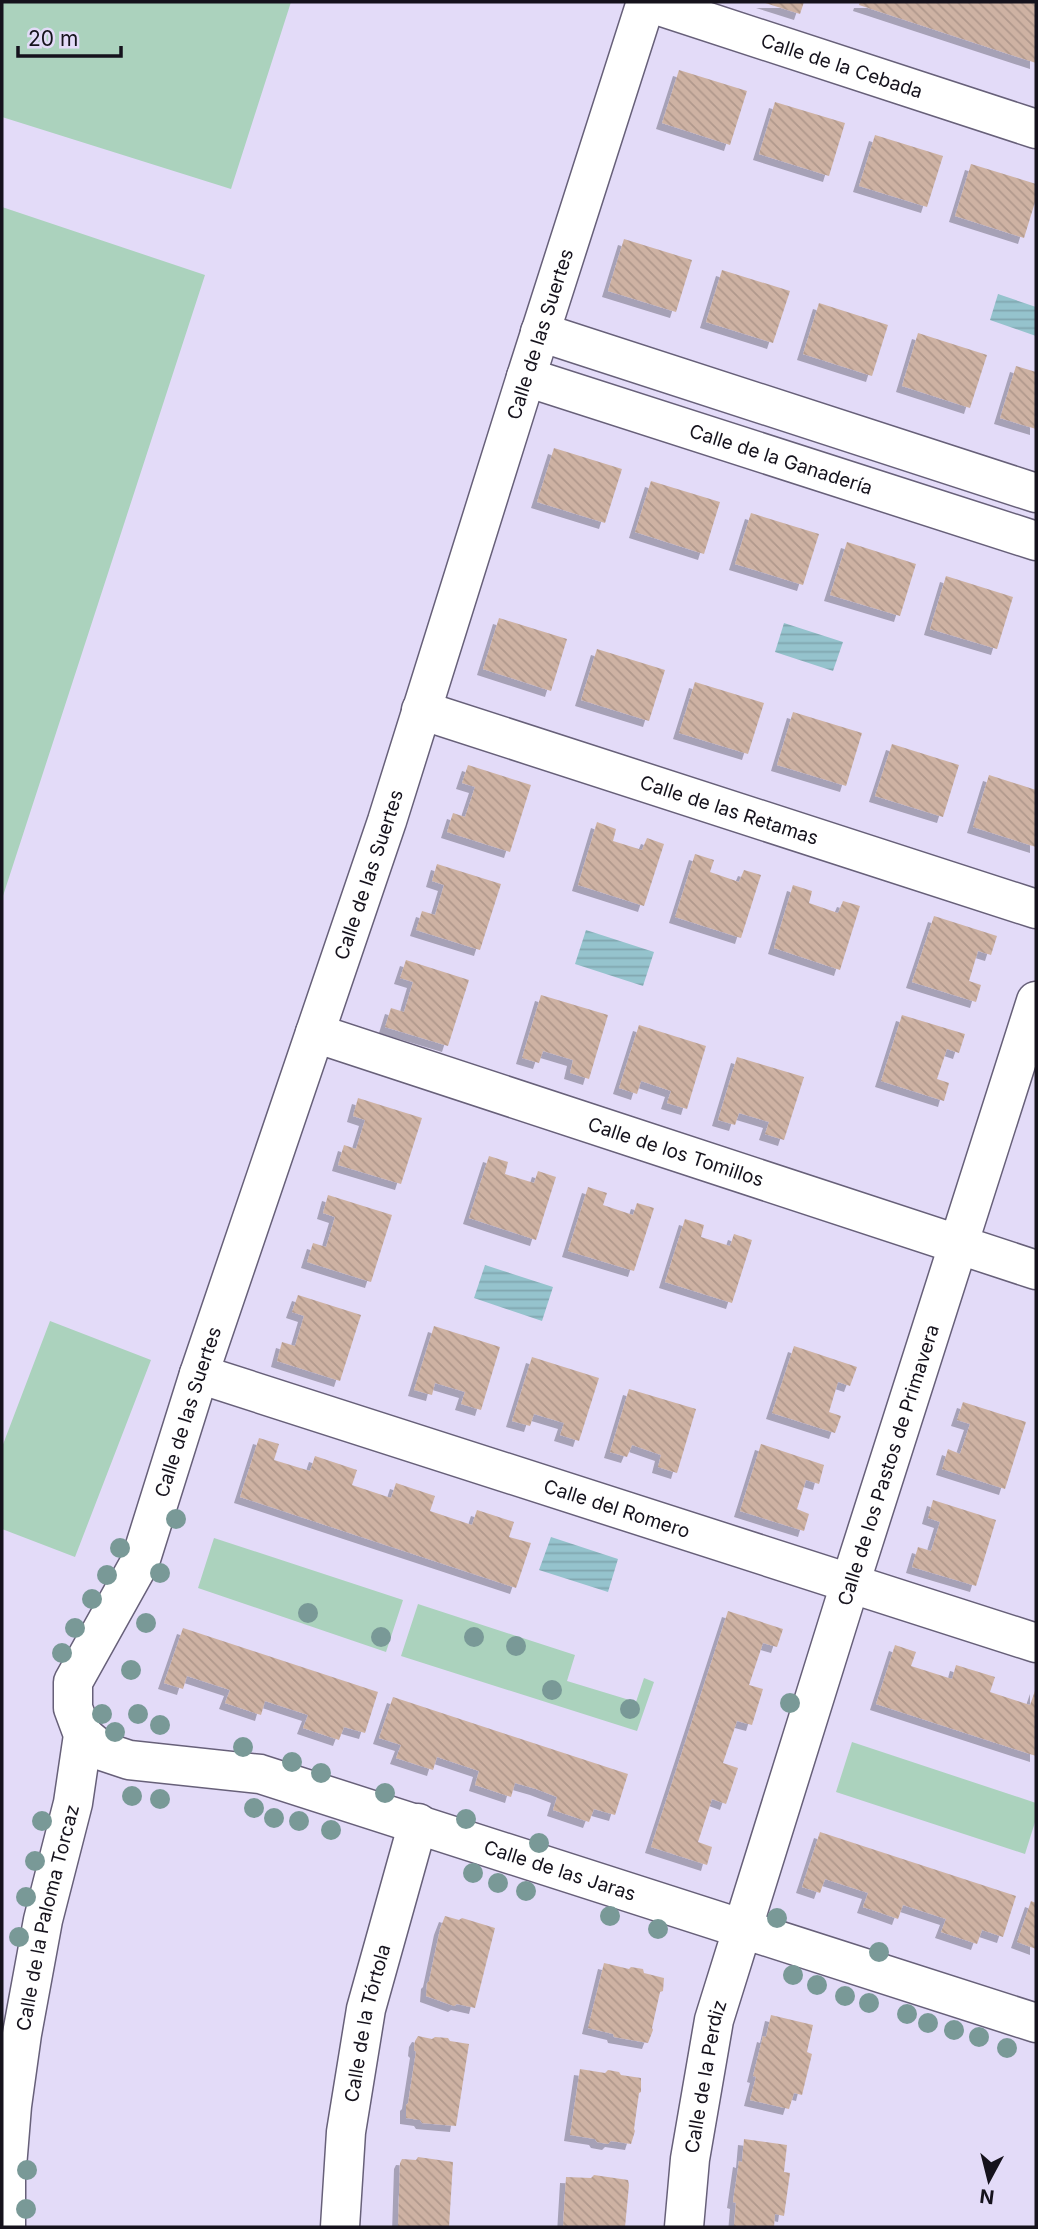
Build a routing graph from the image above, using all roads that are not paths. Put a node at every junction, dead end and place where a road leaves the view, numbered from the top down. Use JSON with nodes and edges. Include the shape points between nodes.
{"nodes":[{"id":1,"x":647,"y":2,"type":"edge"},
{"id":2,"x":1036,"y":128,"type":"edge"},
{"id":3,"x":540,"y":332,"type":"junction"},
{"id":4,"x":526,"y":377,"type":"junction"},
{"id":5,"x":1036,"y":493,"type":"edge"},
{"id":6,"x":1036,"y":541,"type":"edge"},
{"id":7,"x":421,"y":710,"type":"junction"},
{"id":8,"x":1036,"y":909,"type":"edge"},
{"id":9,"x":1036,"y":1002,"type":"edge"},
{"id":10,"x":315,"y":1033,"type":"junction"},
{"id":11,"x":959,"y":1245,"type":"junction"},
{"id":12,"x":1036,"y":1270,"type":"edge"},
{"id":13,"x":199,"y":1374,"type":"junction"},
{"id":14,"x":850,"y":1584,"type":"junction"},
{"id":15,"x":1036,"y":1643,"type":"edge"},
{"id":16,"x":83,"y":1735,"type":"junction"},
{"id":17,"x":418,"y":1823,"type":"junction"},
{"id":18,"x":742,"y":1928,"type":"junction"},
{"id":19,"x":1036,"y":2023,"type":"edge"},
{"id":20,"x":6,"y":2227,"type":"edge"},
{"id":21,"x":340,"y":2227,"type":"edge"},
{"id":22,"x":684,"y":2227,"type":"edge"}],
"edges":[{"from":1,"to":2,"type":"street","name":"Calle de la Cebada"},
{"from":1,"to":3,"type":"street","name":"Calle de las Suertes"},
{"from":3,"to":4,"type":"street","name":"Calle de las Suertes"},
{"from":3,"to":5,"type":"street"},
{"from":4,"to":6,"type":"street","name":"Calle de la Ganadería"},
{"from":4,"to":7,"type":"street","name":"Calle de las Suertes"},
{"from":7,"to":8,"type":"street","name":"Calle de las Retamas"},
{"from":7,"to":10,"type":"street","name":"Calle de las Suertes"},
{"from":9,"to":11,"type":"street","name":"Calle de los Pastos de Primavera"},
{"from":10,"to":11,"type":"street","name":"Calle de los Tomillos"},
{"from":10,"to":13,"type":"street","name":"Calle de las Suertes"},
{"from":11,"to":12,"type":"street","name":"Calle de los Tomillos"},
{"from":11,"to":14,"type":"street","name":"Calle de los Pastos de Primavera"},
{"from":13,"to":14,"type":"street","name":"Calle del Romero"},
{"from":13,"to":16,"type":"street","name":"Calle de las Suertes","via":[[141,1562],[73,1682],[73,1708]]},
{"from":14,"to":15,"type":"street","name":"Calle del Romero"},
{"from":14,"to":18,"type":"street","name":"Calle de los Pastos de Primavera"},
{"from":16,"to":17,"type":"street","name":"Calle de las Jaras","via":[[102,1751],[129,1760],[260,1774]]},
{"from":16,"to":20,"type":"street","name":"Calle de la Paloma Torcaz","via":[[73,1803],[43,1920],[22,2035],[12,2106]]},
{"from":17,"to":18,"type":"street","name":"Calle de las Jaras"},
{"from":17,"to":21,"type":"street","name":"Calle de la Tórtola","via":[[366,2009],[346,2132]]},
{"from":18,"to":19,"type":"street","name":"Calle de las Jaras"},
{"from":18,"to":22,"type":"street","name":"Calle de la Perdiz","via":[[714,2020],[690,2159]]}]}
